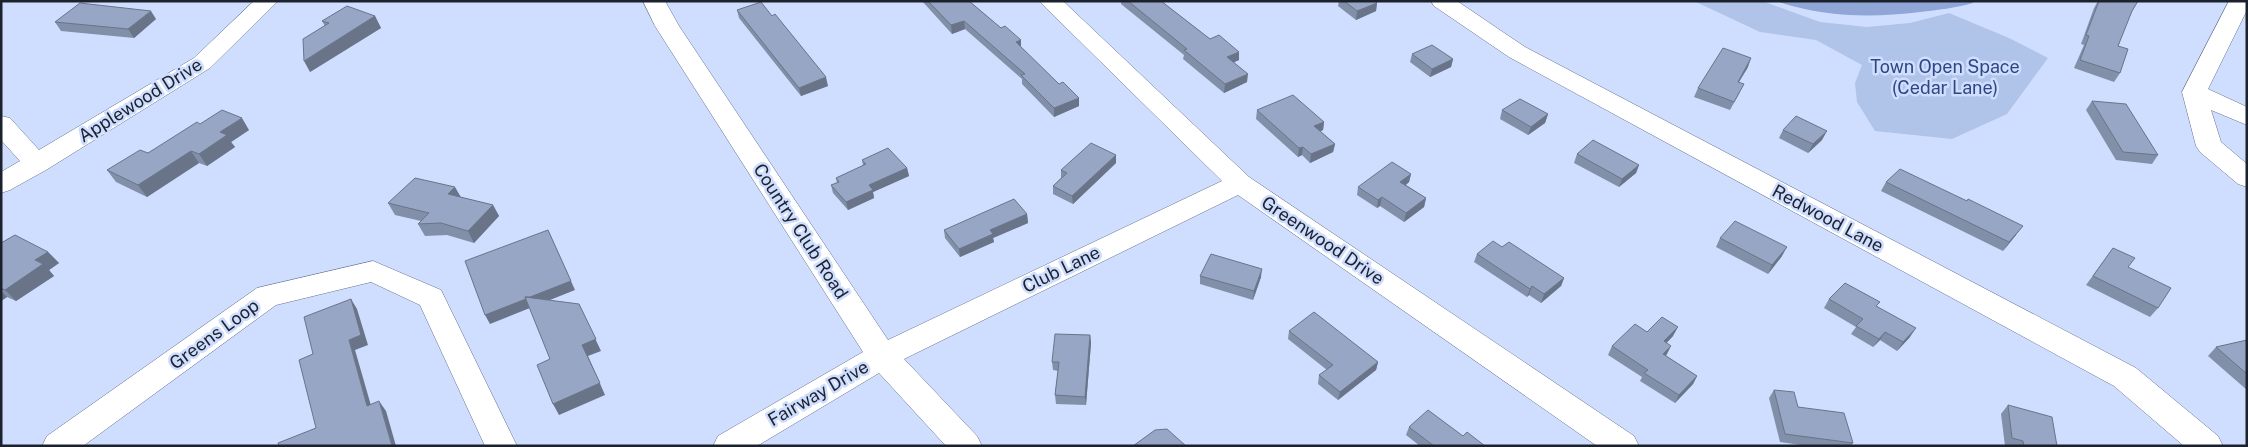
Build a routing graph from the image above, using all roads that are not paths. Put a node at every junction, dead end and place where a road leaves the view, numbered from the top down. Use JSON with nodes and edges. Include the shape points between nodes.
{"nodes":[{"id":1,"x":267,"y":1,"type":"edge"},
{"id":2,"x":654,"y":1,"type":"edge"},
{"id":3,"x":1050,"y":1,"type":"edge"},
{"id":4,"x":1442,"y":1,"type":"edge"},
{"id":5,"x":2240,"y":1,"type":"edge"},
{"id":6,"x":2194,"y":92,"type":"junction"},
{"id":7,"x":2247,"y":116,"type":"edge"},
{"id":8,"x":1,"y":124,"type":"edge"},
{"id":9,"x":37,"y":164,"type":"junction"},
{"id":10,"x":2247,"y":178,"type":"edge"},
{"id":11,"x":1240,"y":183,"type":"junction"},
{"id":12,"x":1,"y":184,"type":"edge"},
{"id":13,"x":882,"y":356,"type":"junction"},
{"id":14,"x":58,"y":446,"type":"edge"},
{"id":15,"x":500,"y":446,"type":"edge"},
{"id":16,"x":729,"y":446,"type":"edge"},
{"id":17,"x":966,"y":446,"type":"edge"},
{"id":18,"x":1623,"y":446,"type":"edge"},
{"id":19,"x":2207,"y":446,"type":"edge"}],
"edges":[{"from":1,"to":9,"type":"street","name":"Applewood Drive","via":[[202,63]]},
{"from":2,"to":13,"type":"street","name":"Country Club Road","via":[[667,26]]},
{"from":3,"to":11,"type":"street","name":"Greenwood Drive"},
{"from":4,"to":19,"type":"street","name":"Redwood Lane","via":[[1516,52],[2125,377]]},
{"from":5,"to":6,"type":"street"},
{"from":6,"to":7,"type":"street"},
{"from":6,"to":10,"type":"street","via":[[2209,146]]},
{"from":8,"to":9,"type":"street"},
{"from":9,"to":12,"type":"street","name":"Applewood Drive"},
{"from":11,"to":13,"type":"street","name":"Club Lane"},
{"from":11,"to":18,"type":"street","name":"Greenwood Drive"},
{"from":13,"to":16,"type":"street","name":"Fairway Drive"},
{"from":13,"to":17,"type":"street","name":"Country Club Road"},
{"from":14,"to":15,"type":"street","name":"Greens Loop","via":[[267,296],[373,271],[431,298]]}]}
